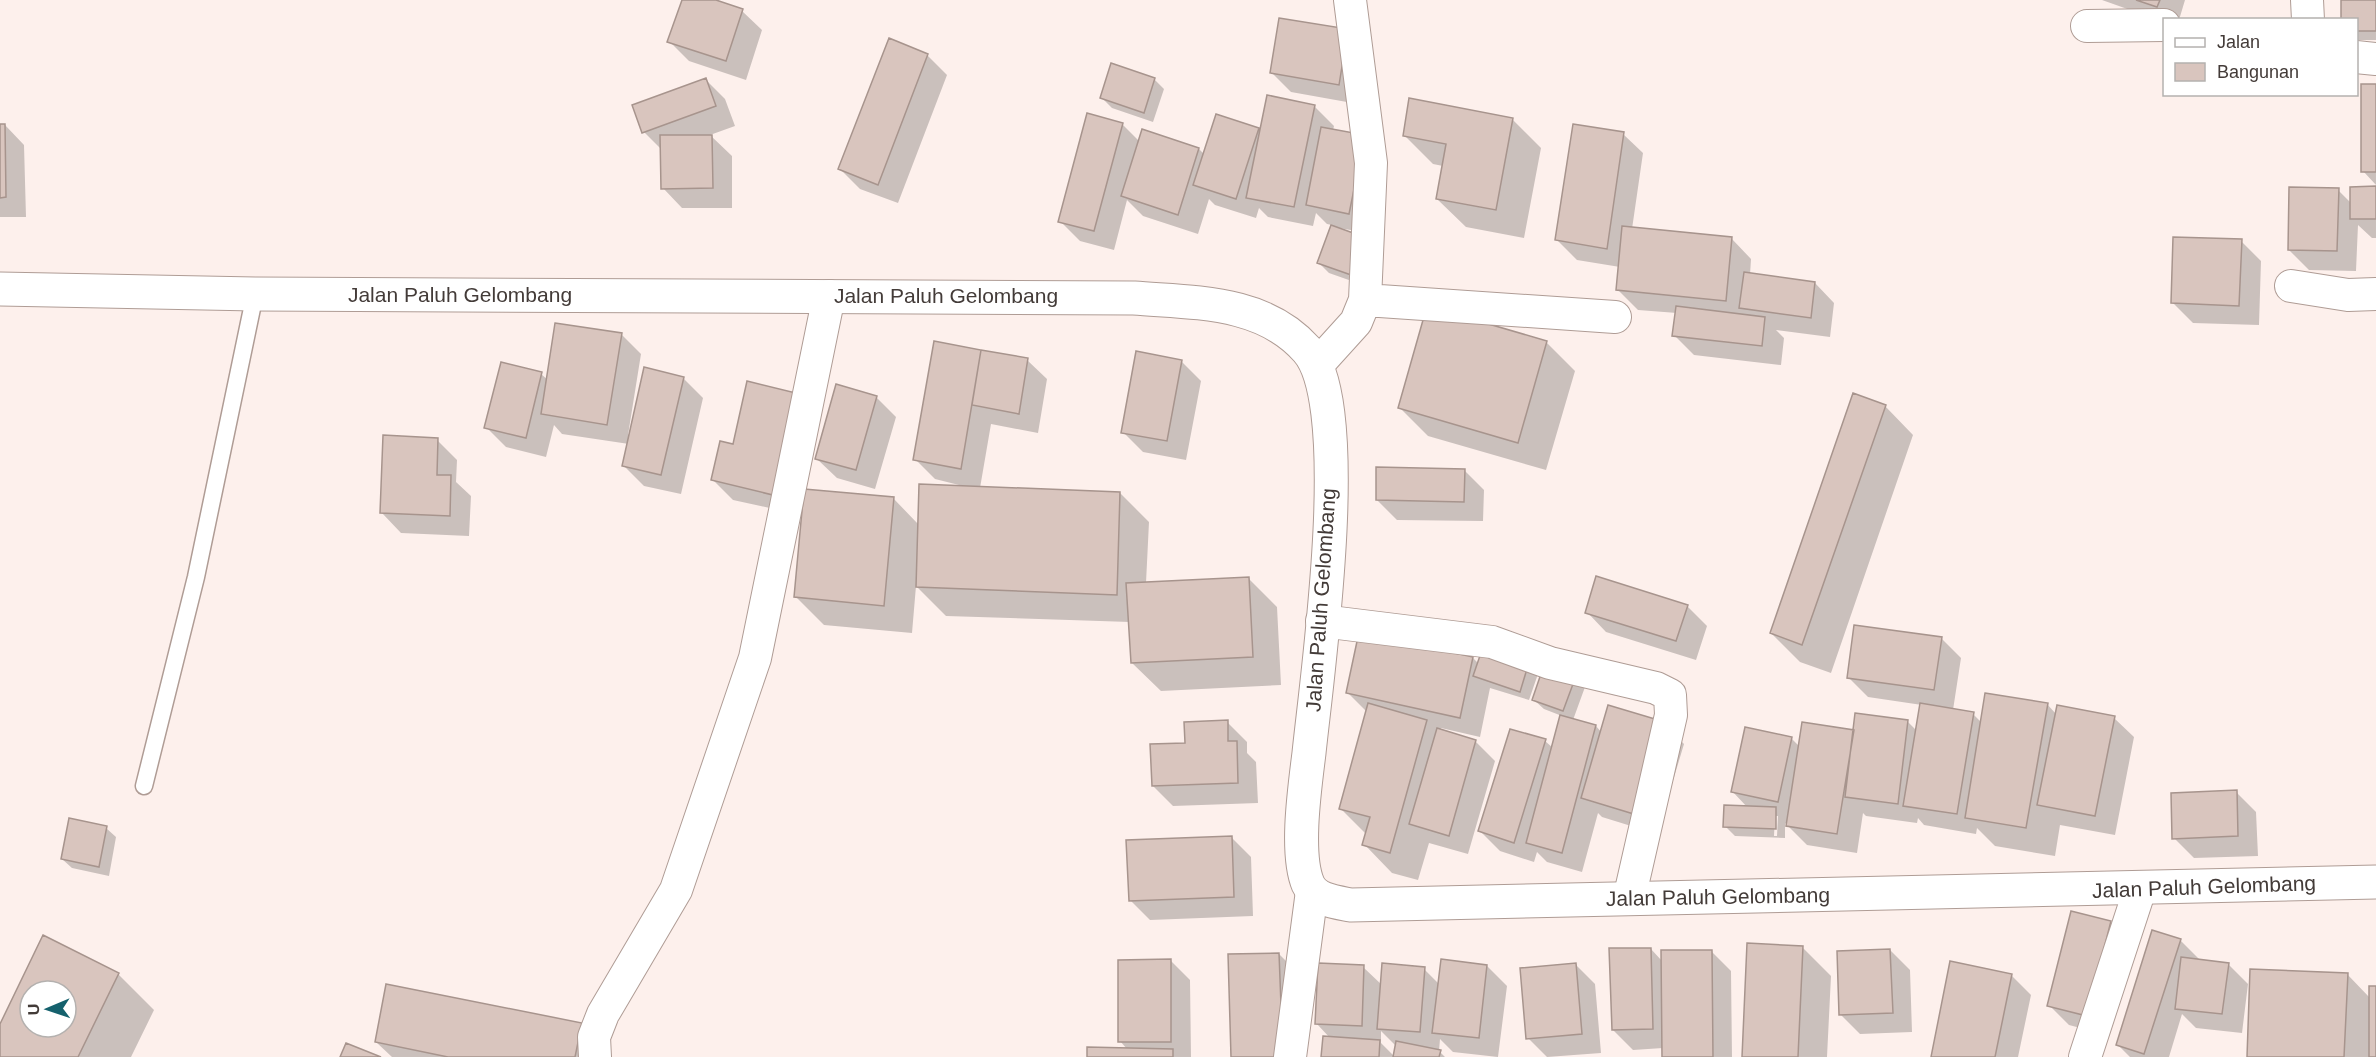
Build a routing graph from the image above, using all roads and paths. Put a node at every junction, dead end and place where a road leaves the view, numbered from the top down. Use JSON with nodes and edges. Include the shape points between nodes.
{"nodes":[{"id":1,"x":1350,"y":0,"type":"edge"},
{"id":2,"x":2307,"y":0,"type":"edge"},
{"id":3,"x":2308,"y":18,"type":"edge"},
{"id":4,"x":2163,"y":25,"type":"edge"},
{"id":5,"x":2087,"y":26,"type":"dead end"},
{"id":6,"x":2358,"y":57,"type":"edge"},
{"id":7,"x":2376,"y":58,"type":"edge"},
{"id":8,"x":2291,"y":286,"type":"dead end"},
{"id":9,"x":0,"y":289,"type":"edge"},
{"id":10,"x":255,"y":294,"type":"junction"},
{"id":11,"x":2376,"y":294,"type":"edge"},
{"id":12,"x":829,"y":296,"type":"junction"},
{"id":13,"x":1365,"y":300,"type":"junction"},
{"id":14,"x":1615,"y":317,"type":"dead end"},
{"id":15,"x":1318,"y":364,"type":"junction"},
{"id":16,"x":1322,"y":621,"type":"junction"},
{"id":17,"x":144,"y":786,"type":"dead end"},
{"id":18,"x":2376,"y":882,"type":"edge"},
{"id":19,"x":2140,"y":889,"type":"junction"},
{"id":20,"x":1312,"y":891,"type":"junction"},
{"id":21,"x":1629,"y":899,"type":"junction"},
{"id":22,"x":595,"y":1057,"type":"edge"},
{"id":23,"x":1290,"y":1057,"type":"edge"},
{"id":24,"x":2085,"y":1057,"type":"edge"}],
"edges":[{"from":1,"to":13,"type":"street","via":[[1371,163]]},
{"from":2,"to":3,"type":"street"},
{"from":4,"to":5,"type":"street"},
{"from":6,"to":7,"type":"street"},
{"from":8,"to":11,"type":"street","via":[[2348,295]]},
{"from":9,"to":10,"type":"street","name":"Jalan Paluh Gelombang"},
{"from":10,"to":12,"type":"street","name":"Jalan Paluh Gelombang"},
{"from":10,"to":17,"type":"lane","via":[[196,578]]},
{"from":12,"to":15,"type":"street","name":"Jalan Paluh Gelombang","via":[[1134,298],[1232,306],[1263,317],[1288,333]]},
{"from":12,"to":22,"type":"street","via":[[755,658],[676,890],[603,1014],[594,1037]]},
{"from":13,"to":14,"type":"street"},
{"from":13,"to":15,"type":"street","via":[[1356,322]]},
{"from":15,"to":16,"type":"street","name":"Jalan Paluh Gelombang","via":[[1329,421],[1331,512]]},
{"from":16,"to":20,"type":"street","name":"Jalan Paluh Gelombang","via":[[1302,818],[1305,872]]},
{"from":16,"to":21,"type":"street","via":[[1492,642],[1550,663],[1656,688],[1670,695],[1671,715]]},
{"from":18,"to":19,"type":"street","name":"Jalan Paluh Gelombang"},
{"from":19,"to":21,"type":"street","name":"Jalan Paluh Gelombang"},
{"from":19,"to":24,"type":"street"},
{"from":20,"to":21,"type":"street","name":"Jalan Paluh Gelombang","via":[[1351,905]]},
{"from":20,"to":23,"type":"street"}]}
